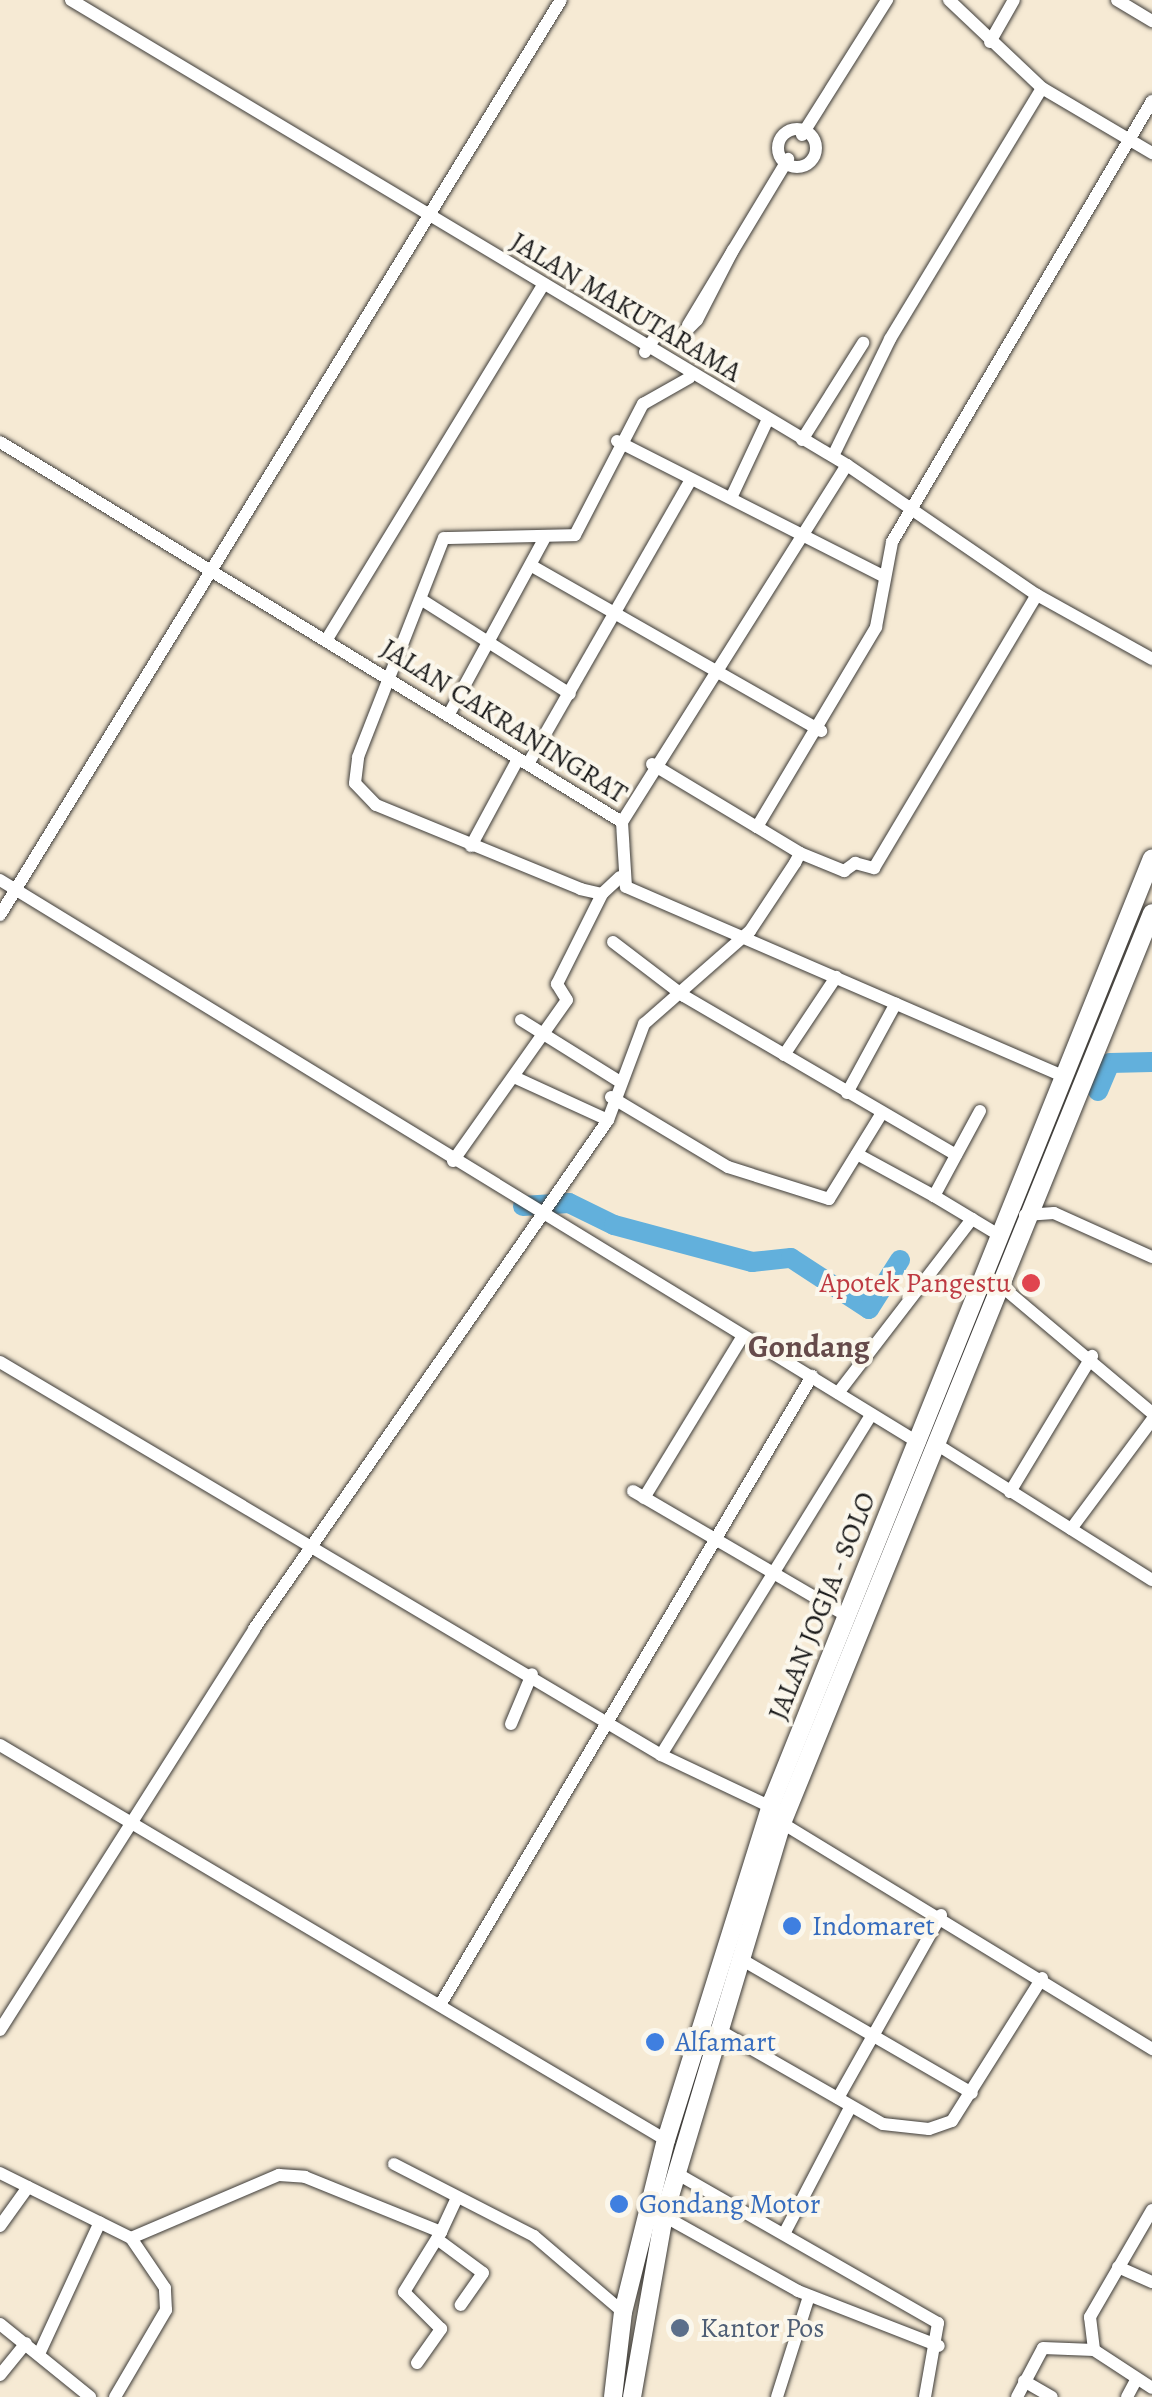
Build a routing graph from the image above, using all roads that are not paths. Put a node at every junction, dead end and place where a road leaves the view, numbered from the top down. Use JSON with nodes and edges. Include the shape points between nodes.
{"nodes":[{"id":1,"x":71,"y":0,"type":"edge"},
{"id":2,"x":560,"y":0,"type":"edge"},
{"id":3,"x":887,"y":0,"type":"edge"},
{"id":4,"x":949,"y":0,"type":"edge"},
{"id":5,"x":1014,"y":0,"type":"edge"},
{"id":6,"x":1117,"y":0,"type":"edge"},
{"id":7,"x":1152,"y":21,"type":"edge"},
{"id":8,"x":990,"y":42,"type":"junction"},
{"id":9,"x":1042,"y":88,"type":"junction"},
{"id":10,"x":1152,"y":102,"type":"edge"},
{"id":11,"x":802,"y":135,"type":"junction"},
{"id":12,"x":1132,"y":139,"type":"junction"},
{"id":13,"x":1152,"y":153,"type":"edge"},
{"id":14,"x":788,"y":159,"type":"junction"},
{"id":15,"x":427,"y":214,"type":"junction"},
{"id":16,"x":542,"y":286,"type":"junction"},
{"id":17,"x":863,"y":343,"type":"dead end"},
{"id":18,"x":644,"y":352,"type":"junction"},
{"id":19,"x":689,"y":378,"type":"junction"},
{"id":20,"x":767,"y":421,"type":"junction"},
{"id":21,"x":617,"y":440,"type":"junction"},
{"id":22,"x":802,"y":440,"type":"junction"},
{"id":23,"x":0,"y":442,"type":"edge"},
{"id":24,"x":833,"y":456,"type":"junction"},
{"id":25,"x":846,"y":464,"type":"junction"},
{"id":26,"x":691,"y":480,"type":"junction"},
{"id":27,"x":731,"y":498,"type":"junction"},
{"id":28,"x":909,"y":512,"type":"junction"},
{"id":29,"x":802,"y":535,"type":"junction"},
{"id":30,"x":544,"y":540,"type":"junction"},
{"id":31,"x":213,"y":564,"type":"junction"},
{"id":32,"x":532,"y":566,"type":"junction"},
{"id":33,"x":884,"y":576,"type":"junction"},
{"id":34,"x":1037,"y":595,"type":"junction"},
{"id":35,"x":422,"y":600,"type":"junction"},
{"id":36,"x":617,"y":613,"type":"junction"},
{"id":37,"x":327,"y":639,"type":"junction"},
{"id":38,"x":488,"y":644,"type":"junction"},
{"id":39,"x":1152,"y":659,"type":"edge"},
{"id":40,"x":714,"y":672,"type":"junction"},
{"id":41,"x":394,"y":684,"type":"junction"},
{"id":42,"x":570,"y":694,"type":"junction"},
{"id":43,"x":448,"y":716,"type":"junction"},
{"id":44,"x":821,"y":731,"type":"junction"},
{"id":45,"x":523,"y":761,"type":"junction"},
{"id":46,"x":652,"y":764,"type":"junction"},
{"id":47,"x":622,"y":822,"type":"junction"},
{"id":48,"x":757,"y":827,"type":"junction"},
{"id":49,"x":471,"y":846,"type":"junction"},
{"id":50,"x":800,"y":853,"type":"junction"},
{"id":51,"x":1152,"y":858,"type":"edge"},
{"id":52,"x":620,"y":877,"type":"junction"},
{"id":53,"x":0,"y":880,"type":"edge"},
{"id":54,"x":15,"y":889,"type":"junction"},
{"id":55,"x":602,"y":894,"type":"junction"},
{"id":56,"x":1152,"y":913,"type":"edge"},
{"id":57,"x":0,"y":915,"type":"edge"},
{"id":58,"x":741,"y":936,"type":"junction"},
{"id":59,"x":613,"y":942,"type":"dead end"},
{"id":60,"x":836,"y":978,"type":"junction"},
{"id":61,"x":679,"y":992,"type":"junction"},
{"id":62,"x":896,"y":1003,"type":"junction"},
{"id":63,"x":521,"y":1020,"type":"dead end"},
{"id":64,"x":543,"y":1034,"type":"junction"},
{"id":65,"x":784,"y":1056,"type":"junction"},
{"id":66,"x":1062,"y":1076,"type":"junction"},
{"id":67,"x":514,"y":1077,"type":"junction"},
{"id":68,"x":617,"y":1080,"type":"junction"},
{"id":69,"x":847,"y":1093,"type":"junction"},
{"id":70,"x":611,"y":1098,"type":"junction"},
{"id":71,"x":980,"y":1111,"type":"dead end"},
{"id":72,"x":882,"y":1113,"type":"junction"},
{"id":73,"x":608,"y":1120,"type":"junction"},
{"id":74,"x":858,"y":1154,"type":"junction"},
{"id":75,"x":956,"y":1156,"type":"junction"},
{"id":76,"x":454,"y":1161,"type":"junction"},
{"id":77,"x":934,"y":1196,"type":"junction"},
{"id":78,"x":1007,"y":1210,"type":"junction"},
{"id":79,"x":1028,"y":1216,"type":"junction"},
{"id":80,"x":543,"y":1219,"type":"junction"},
{"id":81,"x":972,"y":1219,"type":"junction"},
{"id":82,"x":997,"y":1234,"type":"junction"},
{"id":83,"x":1152,"y":1258,"type":"edge"},
{"id":84,"x":1000,"y":1284,"type":"junction"},
{"id":85,"x":743,"y":1336,"type":"junction"},
{"id":86,"x":1092,"y":1356,"type":"junction"},
{"id":87,"x":0,"y":1362,"type":"edge"},
{"id":88,"x":812,"y":1376,"type":"junction"},
{"id":89,"x":838,"y":1393,"type":"junction"},
{"id":90,"x":872,"y":1414,"type":"junction"},
{"id":91,"x":1152,"y":1417,"type":"edge"},
{"id":92,"x":927,"y":1444,"type":"junction"},
{"id":93,"x":1010,"y":1492,"type":"junction"},
{"id":94,"x":1071,"y":1529,"type":"junction"},
{"id":95,"x":716,"y":1542,"type":"junction"},
{"id":96,"x":317,"y":1550,"type":"junction"},
{"id":97,"x":1152,"y":1580,"type":"edge"},
{"id":98,"x":776,"y":1581,"type":"junction"},
{"id":99,"x":847,"y":1616,"type":"junction"},
{"id":100,"x":532,"y":1674,"type":"junction"},
{"id":101,"x":608,"y":1720,"type":"junction"},
{"id":102,"x":511,"y":1724,"type":"dead end"},
{"id":103,"x":0,"y":1745,"type":"edge"},
{"id":104,"x":661,"y":1756,"type":"junction"},
{"id":105,"x":776,"y":1815,"type":"junction"},
{"id":106,"x":134,"y":1826,"type":"junction"},
{"id":107,"x":941,"y":1916,"type":"junction"},
{"id":108,"x":739,"y":1958,"type":"junction"},
{"id":109,"x":1042,"y":1978,"type":"junction"},
{"id":110,"x":440,"y":2005,"type":"junction"},
{"id":111,"x":2,"y":2023,"type":"edge"},
{"id":112,"x":717,"y":2029,"type":"junction"},
{"id":113,"x":876,"y":2035,"type":"junction"},
{"id":114,"x":1152,"y":2049,"type":"edge"},
{"id":115,"x":972,"y":2093,"type":"junction"},
{"id":116,"x":838,"y":2098,"type":"junction"},
{"id":117,"x":851,"y":2106,"type":"junction"},
{"id":118,"x":666,"y":2140,"type":"junction"},
{"id":119,"x":394,"y":2164,"type":"dead end"},
{"id":120,"x":0,"y":2173,"type":"edge"},
{"id":121,"x":676,"y":2173,"type":"junction"},
{"id":122,"x":28,"y":2187,"type":"junction"},
{"id":123,"x":457,"y":2196,"type":"junction"},
{"id":124,"x":1152,"y":2210,"type":"edge"},
{"id":125,"x":664,"y":2216,"type":"junction"},
{"id":126,"x":100,"y":2222,"type":"junction"},
{"id":127,"x":0,"y":2226,"type":"edge"},
{"id":128,"x":784,"y":2234,"type":"junction"},
{"id":129,"x":439,"y":2235,"type":"junction"},
{"id":130,"x":131,"y":2238,"type":"junction"},
{"id":131,"x":1118,"y":2267,"type":"junction"},
{"id":132,"x":1152,"y":2282,"type":"edge"},
{"id":133,"x":808,"y":2296,"type":"junction"},
{"id":134,"x":461,"y":2305,"type":"dead end"},
{"id":135,"x":623,"y":2312,"type":"junction"},
{"id":136,"x":0,"y":2324,"type":"edge"},
{"id":137,"x":26,"y":2344,"type":"junction"},
{"id":138,"x":939,"y":2346,"type":"junction"},
{"id":139,"x":1094,"y":2350,"type":"junction"},
{"id":140,"x":39,"y":2354,"type":"junction"},
{"id":141,"x":417,"y":2363,"type":"dead end"},
{"id":142,"x":0,"y":2375,"type":"edge"},
{"id":143,"x":1136,"y":2380,"type":"junction"},
{"id":144,"x":1024,"y":2381,"type":"junction"},
{"id":145,"x":1152,"y":2388,"type":"edge"},
{"id":146,"x":90,"y":2397,"type":"edge"},
{"id":147,"x":115,"y":2397,"type":"edge"},
{"id":148,"x":613,"y":2397,"type":"edge"},
{"id":149,"x":632,"y":2397,"type":"edge"},
{"id":150,"x":777,"y":2397,"type":"edge"},
{"id":151,"x":925,"y":2397,"type":"edge"},
{"id":152,"x":1018,"y":2397,"type":"edge"},
{"id":153,"x":1052,"y":2397,"type":"edge"},
{"id":154,"x":1127,"y":2397,"type":"edge"}],
"edges":[{"from":1,"to":15,"type":"street","name":"JALAN MAKUTARAMA"},
{"from":2,"to":15,"type":"street"},
{"from":3,"to":11,"type":"street"},
{"from":4,"to":8,"type":"street"},
{"from":5,"to":8,"type":"street"},
{"from":6,"to":7,"type":"street"},
{"from":8,"to":9,"type":"street"},
{"from":9,"to":12,"type":"street"},
{"from":9,"to":24,"type":"street","via":[[890,339]]},
{"from":10,"to":12,"type":"street"},
{"from":11,"to":14,"type":"street","via":[[788,130],[775,140]]},
{"from":11,"to":14,"type":"street","via":[[816,161]]},
{"from":12,"to":13,"type":"street"},
{"from":12,"to":28,"type":"street"},
{"from":14,"to":18,"type":"street","via":[[680,337],[658,332]]},
{"from":15,"to":16,"type":"street","name":"JALAN MAKUTARAMA"},
{"from":15,"to":31,"type":"street"},
{"from":16,"to":18,"type":"street","name":"JALAN MAKUTARAMA"},
{"from":16,"to":37,"type":"street"},
{"from":17,"to":22,"type":"street"},
{"from":18,"to":19,"type":"street","name":"JALAN MAKUTARAMA"},
{"from":19,"to":20,"type":"street","name":"JALAN MAKUTARAMA"},
{"from":19,"to":21,"type":"street","via":[[643,404]]},
{"from":20,"to":22,"type":"street","name":"JALAN MAKUTARAMA"},
{"from":20,"to":27,"type":"street"},
{"from":21,"to":26,"type":"street"},
{"from":21,"to":30,"type":"street","via":[[575,535]]},
{"from":22,"to":24,"type":"street","name":"JALAN MAKUTARAMA"},
{"from":23,"to":31,"type":"street","name":"JALAN CAKRANINGRAT"},
{"from":24,"to":25,"type":"street","name":"JALAN MAKUTARAMA"},
{"from":25,"to":28,"type":"street","name":"JALAN MAKUTARAMA"},
{"from":25,"to":29,"type":"street"},
{"from":26,"to":27,"type":"street"},
{"from":26,"to":36,"type":"street"},
{"from":27,"to":29,"type":"street"},
{"from":28,"to":33,"type":"street"},
{"from":28,"to":34,"type":"street","name":"JALAN MAKUTARAMA"},
{"from":29,"to":33,"type":"street"},
{"from":29,"to":40,"type":"street"},
{"from":30,"to":32,"type":"street"},
{"from":30,"to":35,"type":"street","via":[[451,533]]},
{"from":31,"to":37,"type":"street","name":"JALAN CAKRANINGRAT"},
{"from":31,"to":54,"type":"street"},
{"from":32,"to":36,"type":"street"},
{"from":32,"to":38,"type":"street"},
{"from":33,"to":44,"type":"street","via":[[876,627]]},
{"from":34,"to":39,"type":"street","name":"JALAN MAKUTARAMA"},
{"from":34,"to":50,"type":"street","via":[[874,868],[855,863],[844,872]]},
{"from":35,"to":38,"type":"street"},
{"from":35,"to":41,"type":"street"},
{"from":36,"to":40,"type":"street"},
{"from":36,"to":42,"type":"street"},
{"from":37,"to":41,"type":"street","name":"JALAN CAKRANINGRAT"},
{"from":38,"to":42,"type":"street"},
{"from":38,"to":43,"type":"street"},
{"from":40,"to":44,"type":"street"},
{"from":40,"to":46,"type":"street"},
{"from":41,"to":43,"type":"street","name":"JALAN CAKRANINGRAT"},
{"from":41,"to":49,"type":"street","via":[[355,783],[366,800]]},
{"from":42,"to":45,"type":"street"},
{"from":43,"to":45,"type":"street","name":"JALAN CAKRANINGRAT"},
{"from":44,"to":48,"type":"street"},
{"from":45,"to":47,"type":"street","name":"JALAN CAKRANINGRAT"},
{"from":45,"to":49,"type":"street"},
{"from":46,"to":47,"type":"street"},
{"from":46,"to":48,"type":"street"},
{"from":47,"to":52,"type":"street","name":"JALAN CAKRANINGRAT"},
{"from":48,"to":50,"type":"street"},
{"from":49,"to":55,"type":"street"},
{"from":50,"to":58,"type":"street"},
{"from":51,"to":66,"type":"highway","name":"JALAN JOGJA - SOLO"},
{"from":52,"to":55,"type":"street"},
{"from":52,"to":58,"type":"street"},
{"from":53,"to":54,"type":"street"},
{"from":54,"to":57,"type":"street"},
{"from":54,"to":76,"type":"street"},
{"from":55,"to":64,"type":"street","via":[[556,984],[567,1000]]},
{"from":56,"to":79,"type":"highway","name":"JALAN JOGJA - SOLO"},
{"from":58,"to":60,"type":"street"},
{"from":58,"to":61,"type":"street"},
{"from":59,"to":61,"type":"street"},
{"from":60,"to":62,"type":"street"},
{"from":60,"to":65,"type":"street"},
{"from":61,"to":65,"type":"street"},
{"from":61,"to":68,"type":"street","via":[[644,1024]]},
{"from":62,"to":66,"type":"street"},
{"from":62,"to":69,"type":"street"},
{"from":63,"to":64,"type":"street"},
{"from":64,"to":67,"type":"street"},
{"from":64,"to":68,"type":"street"},
{"from":65,"to":69,"type":"street"},
{"from":66,"to":78,"type":"highway","name":"JALAN JOGJA - SOLO"},
{"from":67,"to":73,"type":"street"},
{"from":67,"to":76,"type":"street"},
{"from":68,"to":70,"type":"street"},
{"from":69,"to":72,"type":"street"},
{"from":70,"to":73,"type":"street"},
{"from":70,"to":74,"type":"street","via":[[721,1164],[814,1197],[837,1196]]},
{"from":71,"to":75,"type":"street"},
{"from":72,"to":74,"type":"street"},
{"from":72,"to":75,"type":"street"},
{"from":73,"to":80,"type":"street"},
{"from":74,"to":77,"type":"street"},
{"from":75,"to":77,"type":"street"},
{"from":76,"to":80,"type":"street"},
{"from":77,"to":81,"type":"street"},
{"from":78,"to":79,"type":"street"},
{"from":78,"to":82,"type":"highway","name":"JALAN JOGJA - SOLO"},
{"from":79,"to":83,"type":"street","via":[[1054,1214]]},
{"from":79,"to":84,"type":"highway","name":"JALAN JOGJA - SOLO"},
{"from":80,"to":85,"type":"street"},
{"from":80,"to":96,"type":"street"},
{"from":81,"to":82,"type":"street"},
{"from":81,"to":89,"type":"street"},
{"from":82,"to":92,"type":"highway","name":"JALAN JOGJA - SOLO"},
{"from":84,"to":86,"type":"street"},
{"from":84,"to":92,"type":"highway","name":"JALAN JOGJA - SOLO"},
{"from":85,"to":88,"type":"street"},
{"from":85,"to":95,"type":"street","via":[[638,1495]]},
{"from":86,"to":91,"type":"street"},
{"from":86,"to":93,"type":"street"},
{"from":87,"to":96,"type":"street"},
{"from":88,"to":89,"type":"street"},
{"from":88,"to":95,"type":"street"},
{"from":89,"to":90,"type":"street"},
{"from":90,"to":92,"type":"street"},
{"from":90,"to":98,"type":"street"},
{"from":91,"to":94,"type":"street"},
{"from":92,"to":93,"type":"street"},
{"from":92,"to":99,"type":"highway","name":"JALAN JOGJA - SOLO"},
{"from":92,"to":105,"type":"highway","name":"JALAN JOGJA - SOLO"},
{"from":93,"to":94,"type":"street"},
{"from":94,"to":97,"type":"street"},
{"from":95,"to":98,"type":"street"},
{"from":95,"to":101,"type":"street"},
{"from":96,"to":100,"type":"street"},
{"from":96,"to":106,"type":"street","via":[[254,1629]]},
{"from":98,"to":99,"type":"street"},
{"from":98,"to":104,"type":"street"},
{"from":99,"to":105,"type":"highway","name":"JALAN JOGJA - SOLO"},
{"from":100,"to":101,"type":"street"},
{"from":100,"to":102,"type":"street"},
{"from":101,"to":104,"type":"street"},
{"from":101,"to":110,"type":"street"},
{"from":103,"to":106,"type":"street"},
{"from":104,"to":105,"type":"street"},
{"from":105,"to":107,"type":"street"},
{"from":105,"to":108,"type":"highway","name":"JALAN JOGJA - SOLO"},
{"from":105,"to":118,"type":"highway","name":"JALAN JOGJA - SOLO"},
{"from":106,"to":110,"type":"street"},
{"from":106,"to":111,"type":"street"},
{"from":107,"to":109,"type":"street"},
{"from":107,"to":113,"type":"street"},
{"from":108,"to":112,"type":"highway","name":"JALAN JOGJA - SOLO"},
{"from":108,"to":113,"type":"street"},
{"from":109,"to":114,"type":"street"},
{"from":109,"to":115,"type":"street"},
{"from":110,"to":118,"type":"street"},
{"from":112,"to":116,"type":"street"},
{"from":112,"to":121,"type":"highway","name":"JALAN JOGJA - SOLO"},
{"from":113,"to":115,"type":"street"},
{"from":113,"to":116,"type":"street"},
{"from":115,"to":117,"type":"street","via":[[952,2121],[929,2128],[893,2127]]},
{"from":116,"to":117,"type":"street"},
{"from":117,"to":128,"type":"street"},
{"from":118,"to":135,"type":"highway","name":"JALAN JOGJA - SOLO"},
{"from":119,"to":123,"type":"street"},
{"from":120,"to":122,"type":"street"},
{"from":121,"to":125,"type":"highway","name":"JALAN JOGJA - SOLO"},
{"from":121,"to":128,"type":"street"},
{"from":122,"to":126,"type":"street"},
{"from":122,"to":127,"type":"street"},
{"from":123,"to":129,"type":"street"},
{"from":123,"to":135,"type":"street","via":[[558,2252]]},
{"from":124,"to":131,"type":"street"},
{"from":125,"to":133,"type":"street"},
{"from":125,"to":149,"type":"highway","name":"JALAN JOGJA - SOLO"},
{"from":126,"to":130,"type":"street"},
{"from":126,"to":140,"type":"street"},
{"from":128,"to":138,"type":"street","via":[[925,2313],[944,2331]]},
{"from":129,"to":130,"type":"street","via":[[306,2177],[279,2175]]},
{"from":129,"to":134,"type":"street","via":[[483,2272]]},
{"from":129,"to":141,"type":"street","via":[[404,2292],[411,2309],[441,2329]]},
{"from":130,"to":147,"type":"street","via":[[165,2288],[166,2310]]},
{"from":131,"to":132,"type":"street"},
{"from":131,"to":139,"type":"street","via":[[1090,2317]]},
{"from":133,"to":138,"type":"street"},
{"from":133,"to":150,"type":"street"},
{"from":135,"to":148,"type":"highway","name":"JALAN JOGJA - SOLO"},
{"from":136,"to":137,"type":"street"},
{"from":137,"to":140,"type":"street"},
{"from":137,"to":142,"type":"street"},
{"from":138,"to":151,"type":"street"},
{"from":139,"to":143,"type":"street"},
{"from":139,"to":144,"type":"street","via":[[1043,2348]]},
{"from":140,"to":146,"type":"street"},
{"from":143,"to":145,"type":"street"},
{"from":143,"to":154,"type":"street"},
{"from":144,"to":152,"type":"street"},
{"from":144,"to":153,"type":"street"}]}
